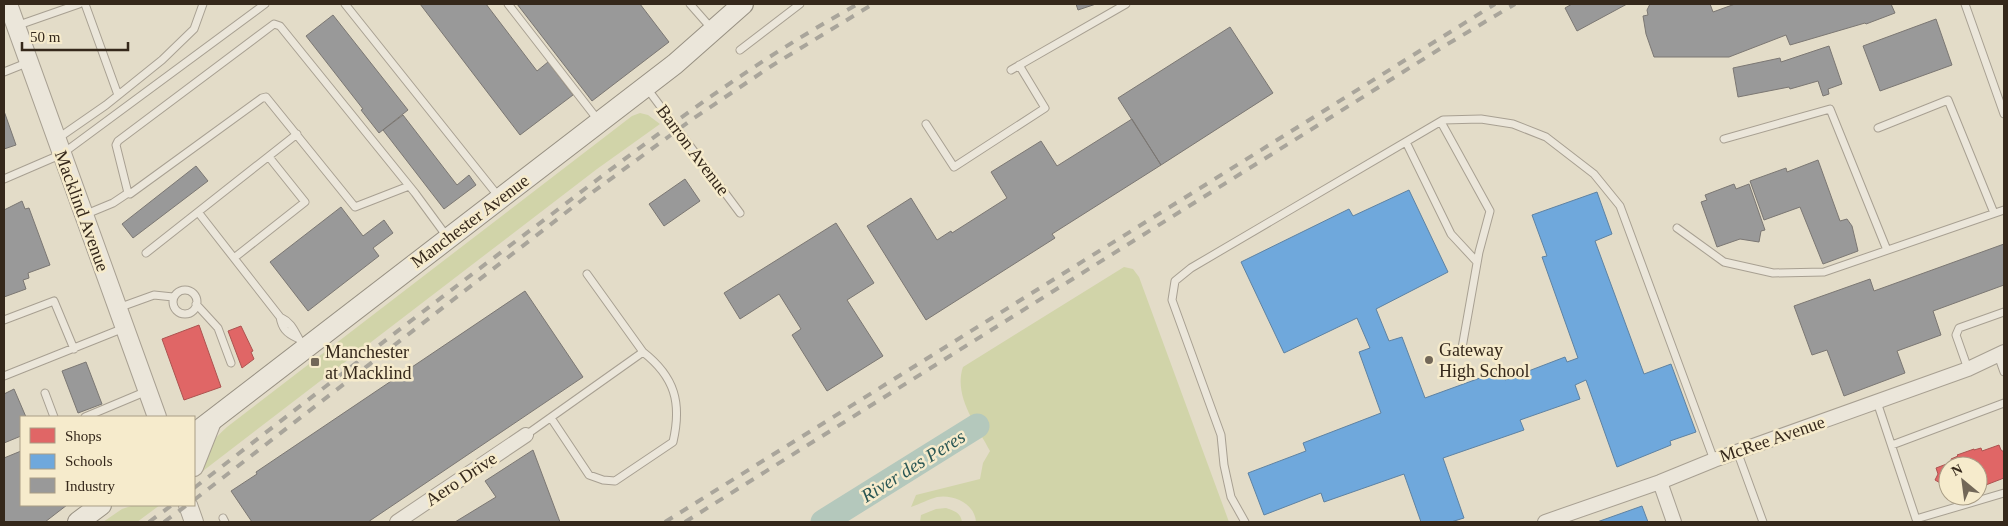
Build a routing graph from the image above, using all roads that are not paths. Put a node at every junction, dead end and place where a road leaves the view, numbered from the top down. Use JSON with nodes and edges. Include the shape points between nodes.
{"nodes":[{"id":1,"x":8,"y":4,"type":"edge"},
{"id":2,"x":79,"y":4,"type":"edge"},
{"id":3,"x":85,"y":4,"type":"edge"},
{"id":4,"x":203,"y":4,"type":"edge"},
{"id":5,"x":265,"y":4,"type":"edge"},
{"id":6,"x":345,"y":4,"type":"edge"},
{"id":7,"x":508,"y":4,"type":"edge"},
{"id":8,"x":690,"y":4,"type":"edge"},
{"id":9,"x":743,"y":4,"type":"edge"},
{"id":10,"x":800,"y":4,"type":"edge"},
{"id":11,"x":1126,"y":4,"type":"edge"},
{"id":12,"x":1964,"y":4,"type":"edge"},
{"id":13,"x":16,"y":26,"type":"junction"},
{"id":14,"x":713,"y":31,"type":"junction"},
{"id":15,"x":740,"y":50,"type":"dead end"},
{"id":16,"x":29,"y":62,"type":"junction"},
{"id":17,"x":1019,"y":65,"type":"junction"},
{"id":18,"x":1011,"y":70,"type":"dead end"},
{"id":19,"x":4,"y":72,"type":"edge"},
{"id":20,"x":645,"y":87,"type":"junction"},
{"id":21,"x":118,"y":96,"type":"junction"},
{"id":22,"x":2004,"y":114,"type":"edge"},
{"id":23,"x":600,"y":122,"type":"junction"},
{"id":24,"x":1442,"y":122,"type":"junction"},
{"id":25,"x":926,"y":124,"type":"dead end"},
{"id":26,"x":1878,"y":128,"type":"dead end"},
{"id":27,"x":297,"y":134,"type":"junction"},
{"id":28,"x":1724,"y":139,"type":"dead end"},
{"id":29,"x":1406,"y":142,"type":"junction"},
{"id":30,"x":59,"y":147,"type":"junction"},
{"id":31,"x":269,"y":157,"type":"junction"},
{"id":32,"x":4,"y":179,"type":"edge"},
{"id":33,"x":409,"y":186,"type":"junction"},
{"id":34,"x":128,"y":193,"type":"junction"},
{"id":35,"x":500,"y":198,"type":"junction"},
{"id":36,"x":2004,"y":210,"type":"edge"},
{"id":37,"x":198,"y":212,"type":"junction"},
{"id":38,"x":740,"y":213,"type":"dead end"},
{"id":39,"x":1994,"y":213,"type":"junction"},
{"id":40,"x":84,"y":215,"type":"junction"},
{"id":41,"x":1678,"y":228,"type":"dead end"},
{"id":42,"x":448,"y":238,"type":"junction"},
{"id":43,"x":1887,"y":250,"type":"junction"},
{"id":44,"x":146,"y":252,"type":"dead end"},
{"id":45,"x":234,"y":258,"type":"junction"},
{"id":46,"x":1477,"y":262,"type":"junction"},
{"id":47,"x":587,"y":274,"type":"dead end"},
{"id":48,"x":173,"y":297,"type":"junction"},
{"id":49,"x":196,"y":304,"type":"junction"},
{"id":50,"x":118,"y":308,"type":"junction"},
{"id":51,"x":2004,"y":312,"type":"edge"},
{"id":52,"x":4,"y":320,"type":"edge"},
{"id":53,"x":125,"y":328,"type":"junction"},
{"id":54,"x":301,"y":343,"type":"junction"},
{"id":55,"x":1462,"y":348,"type":"dead end"},
{"id":56,"x":74,"y":349,"type":"junction"},
{"id":57,"x":642,"y":352,"type":"junction"},
{"id":58,"x":2002,"y":355,"type":"edge"},
{"id":59,"x":231,"y":363,"type":"dead end"},
{"id":60,"x":1968,"y":369,"type":"junction"},
{"id":61,"x":2004,"y":372,"type":"edge"},
{"id":62,"x":4,"y":376,"type":"edge"},
{"id":63,"x":147,"y":390,"type":"junction"},
{"id":64,"x":45,"y":393,"type":"dead end"},
{"id":65,"x":1877,"y":402,"type":"junction"},
{"id":66,"x":2004,"y":403,"type":"edge"},
{"id":67,"x":54,"y":416,"type":"edge"},
{"id":68,"x":88,"y":416,"type":"edge"},
{"id":69,"x":157,"y":416,"type":"edge"},
{"id":70,"x":551,"y":418,"type":"junction"},
{"id":71,"x":213,"y":419,"type":"junction"},
{"id":72,"x":195,"y":433,"type":"edge"},
{"id":73,"x":526,"y":435,"type":"joint"},
{"id":74,"x":1892,"y":445,"type":"junction"},
{"id":75,"x":1737,"y":451,"type":"junction"},
{"id":76,"x":1714,"y":460,"type":"junction"},
{"id":77,"x":195,"y":464,"type":"edge"},
{"id":78,"x":1660,"y":482,"type":"junction"},
{"id":79,"x":2004,"y":493,"type":"edge"},
{"id":80,"x":100,"y":506,"type":"edge"},
{"id":81,"x":188,"y":506,"type":"edge"},
{"id":82,"x":78,"y":522,"type":"edge"},
{"id":83,"x":194,"y":522,"type":"edge"},
{"id":84,"x":397,"y":522,"type":"edge"},
{"id":85,"x":1245,"y":522,"type":"edge"},
{"id":86,"x":1545,"y":522,"type":"edge"},
{"id":87,"x":1674,"y":522,"type":"edge"},
{"id":88,"x":1763,"y":522,"type":"edge"}],
"edges":[{"from":1,"to":13,"type":"street","name":"Macklind Avenue"},
{"from":2,"to":13,"type":"lane"},
{"from":3,"to":21,"type":"lane"},
{"from":4,"to":21,"type":"lane","via":[[194,29]]},
{"from":5,"to":30,"type":"lane"},
{"from":6,"to":35,"type":"lane"},
{"from":7,"to":23,"type":"lane"},
{"from":8,"to":14,"type":"lane"},
{"from":9,"to":14,"type":"main road","name":"Manchester Avenue"},
{"from":10,"to":15,"type":"lane"},
{"from":11,"to":17,"type":"lane"},
{"from":12,"to":22,"type":"lane"},
{"from":13,"to":16,"type":"street","name":"Macklind Avenue"},
{"from":14,"to":20,"type":"main road","name":"Manchester Avenue"},
{"from":16,"to":19,"type":"lane"},
{"from":16,"to":30,"type":"street","name":"Macklind Avenue"},
{"from":17,"to":18,"type":"lane"},
{"from":17,"to":25,"type":"lane","via":[[1045,108],[954,167]]},
{"from":20,"to":23,"type":"main road","name":"Manchester Avenue"},
{"from":20,"to":38,"type":"lane","name":"Barron Avenue"},
{"from":21,"to":30,"type":"lane"},
{"from":23,"to":35,"type":"main road","name":"Manchester Avenue"},
{"from":24,"to":29,"type":"lane"},
{"from":24,"to":46,"type":"lane","via":[[1490,211]]},
{"from":24,"to":76,"type":"lane","via":[[1482,119],[1513,124],[1546,138],[1594,174],[1620,206]]},
{"from":26,"to":39,"type":"lane","via":[[1948,100]]},
{"from":27,"to":31,"type":"lane"},
{"from":27,"to":33,"type":"lane","via":[[355,208]]},
{"from":27,"to":34,"type":"lane","via":[[269,100],[262,98]]},
{"from":28,"to":43,"type":"lane","via":[[1830,109]]},
{"from":29,"to":46,"type":"lane","via":[[1452,234]]},
{"from":29,"to":85,"type":"lane","via":[[1191,268],[1175,281],[1172,300],[1221,435],[1231,497]]},
{"from":30,"to":32,"type":"lane"},
{"from":30,"to":40,"type":"street","name":"Macklind Avenue"},
{"from":31,"to":37,"type":"lane"},
{"from":31,"to":45,"type":"lane","via":[[305,202]]},
{"from":33,"to":34,"type":"lane","via":[[280,26],[274,24],[118,141],[116,145]]},
{"from":33,"to":42,"type":"lane"},
{"from":34,"to":40,"type":"lane"},
{"from":35,"to":42,"type":"main road","name":"Manchester Avenue"},
{"from":36,"to":39,"type":"lane"},
{"from":37,"to":44,"type":"lane"},
{"from":37,"to":45,"type":"lane"},
{"from":39,"to":43,"type":"lane"},
{"from":40,"to":50,"type":"street","name":"Macklind Avenue"},
{"from":41,"to":43,"type":"lane","via":[[1724,262],[1773,273],[1824,272]]},
{"from":42,"to":54,"type":"main road","name":"Manchester Avenue"},
{"from":45,"to":54,"type":"lane","via":[[280,316],[295,329]]},
{"from":46,"to":55,"type":"lane"},
{"from":47,"to":57,"type":"lane"},
{"from":48,"to":49,"type":"lane","via":[[179,292],[190,291]]},
{"from":48,"to":49,"type":"lane","via":[[173,305],[181,314],[192,311]]},
{"from":48,"to":50,"type":"lane","via":[[154,295]]},
{"from":49,"to":59,"type":"lane","via":[[218,328]]},
{"from":50,"to":53,"type":"street","name":"Macklind Avenue"},
{"from":51,"to":60,"type":"lane","via":[[1959,328],[1956,335]]},
{"from":52,"to":56,"type":"lane","via":[[54,301]]},
{"from":53,"to":56,"type":"lane"},
{"from":53,"to":63,"type":"street","name":"Macklind Avenue"},
{"from":54,"to":71,"type":"main road","name":"Manchester Avenue"},
{"from":56,"to":62,"type":"lane"},
{"from":57,"to":70,"type":"lane"},
{"from":57,"to":70,"type":"lane","via":[[658,364],[675,396],[678,422],[673,442],[615,481],[603,480],[589,474]]},
{"from":58,"to":60,"type":"street","name":"McRee Avenue"},
{"from":58,"to":61,"type":"lane"},
{"from":60,"to":65,"type":"street","name":"McRee Avenue"},
{"from":63,"to":68,"type":"lane"},
{"from":63,"to":69,"type":"street","name":"Macklind Avenue"},
{"from":64,"to":67,"type":"lane"},
{"from":65,"to":74,"type":"lane"},
{"from":65,"to":75,"type":"street","name":"McRee Avenue"},
{"from":66,"to":74,"type":"lane"},
{"from":70,"to":73,"type":"lane"},
{"from":71,"to":72,"type":"main road","name":"Manchester Avenue"},
{"from":71,"to":77,"type":"street"},
{"from":73,"to":84,"type":"street","name":"Aero Drive"},
{"from":74,"to":79,"type":"lane","via":[[1916,520]]},
{"from":75,"to":76,"type":"street","name":"McRee Avenue"},
{"from":75,"to":88,"type":"lane"},
{"from":76,"to":78,"type":"street","name":"McRee Avenue"},
{"from":78,"to":86,"type":"street","name":"McRee Avenue"},
{"from":78,"to":87,"type":"street"},
{"from":80,"to":82,"type":"main road"},
{"from":81,"to":83,"type":"street"}]}
